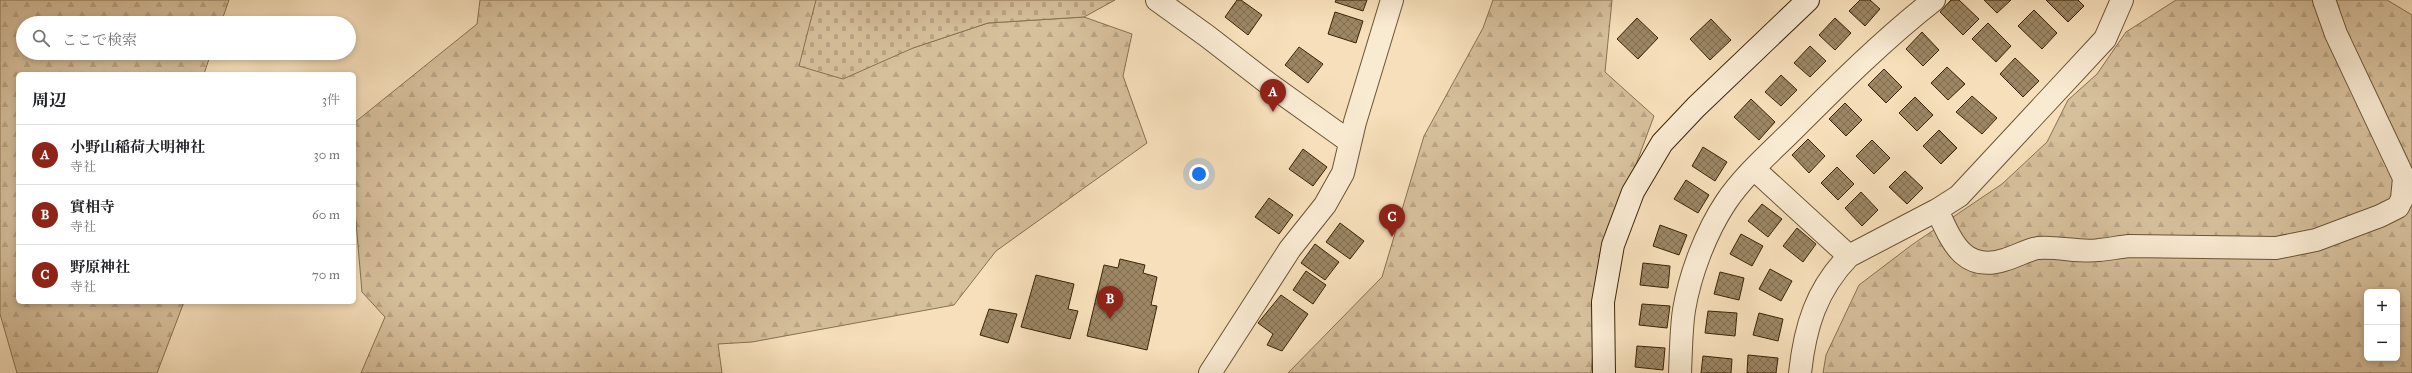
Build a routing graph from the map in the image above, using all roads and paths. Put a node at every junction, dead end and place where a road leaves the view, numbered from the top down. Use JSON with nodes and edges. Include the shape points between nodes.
{"nodes":[{"id":1,"x":1157,"y":0,"type":"edge"},
{"id":2,"x":1392,"y":0,"type":"edge"},
{"id":3,"x":1808,"y":0,"type":"edge"},
{"id":4,"x":1934,"y":0,"type":"edge"},
{"id":5,"x":2122,"y":0,"type":"edge"},
{"id":6,"x":2324,"y":0,"type":"edge"},
{"id":7,"x":1350,"y":142,"type":"junction"},
{"id":8,"x":1754,"y":169,"type":"junction"},
{"id":9,"x":1937,"y":210,"type":"junction"},
{"id":10,"x":1849,"y":256,"type":"junction"},
{"id":11,"x":1210,"y":373,"type":"edge"},
{"id":12,"x":1604,"y":373,"type":"edge"},
{"id":13,"x":1680,"y":373,"type":"edge"},
{"id":14,"x":1800,"y":373,"type":"edge"}],
"edges":[{"from":1,"to":7,"type":"street"},
{"from":2,"to":7,"type":"street"},
{"from":3,"to":12,"type":"street","via":[[1696,107],[1662,144],[1633,192],[1613,245],[1603,302]]},
{"from":4,"to":8,"type":"street","via":[[1894,32]]},
{"from":5,"to":9,"type":"street","via":[[2105,38],[1959,196]]},
{"from":6,"to":9,"type":"street","via":[[2336,34],[2404,178],[2402,199],[2398,207],[2316,240],[2276,248],[2038,248],[2001,261],[1984,262],[1969,258],[1954,247]]},
{"from":7,"to":11,"type":"street","via":[[1343,172],[1325,205],[1290,249]]},
{"from":8,"to":10,"type":"street"},
{"from":8,"to":13,"type":"street","via":[[1726,203],[1707,239],[1694,273],[1684,309]]},
{"from":9,"to":10,"type":"street"},
{"from":10,"to":14,"type":"street","via":[[1838,267],[1812,313],[1803,344]]}]}
